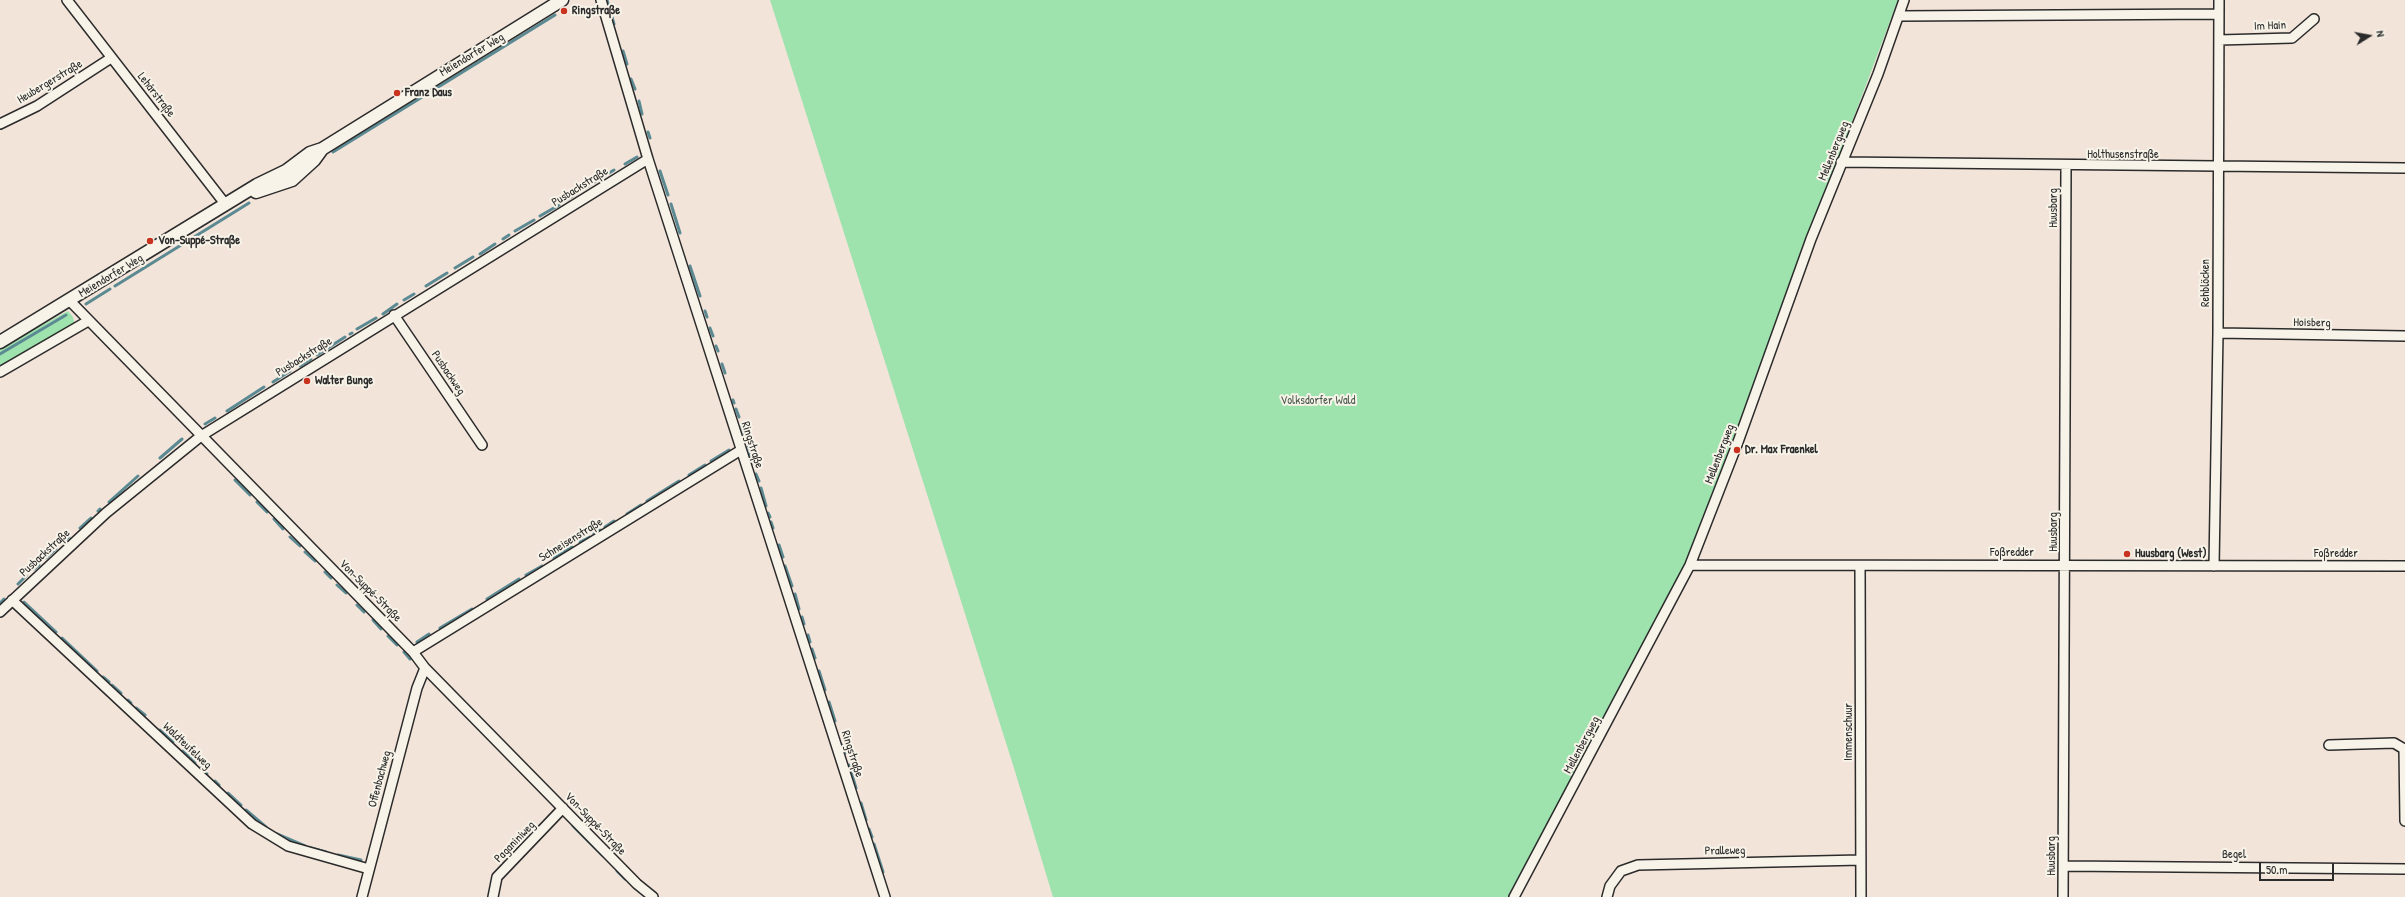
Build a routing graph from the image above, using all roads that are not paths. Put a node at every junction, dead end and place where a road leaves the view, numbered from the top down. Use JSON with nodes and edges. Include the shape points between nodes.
{"nodes":[{"id":1,"x":67,"y":0,"type":"edge"},
{"id":2,"x":562,"y":0,"type":"edge"},
{"id":3,"x":601,"y":0,"type":"edge"},
{"id":4,"x":1904,"y":0,"type":"edge"},
{"id":5,"x":2219,"y":0,"type":"edge"},
{"id":6,"x":2219,"y":14,"type":"junction"},
{"id":7,"x":1899,"y":16,"type":"junction"},
{"id":8,"x":2314,"y":19,"type":"dead end"},
{"id":9,"x":2219,"y":40,"type":"junction"},
{"id":10,"x":112,"y":58,"type":"junction"},
{"id":11,"x":0,"y":124,"type":"edge"},
{"id":12,"x":648,"y":159,"type":"junction"},
{"id":13,"x":1842,"y":162,"type":"junction"},
{"id":14,"x":2066,"y":166,"type":"junction"},
{"id":15,"x":2219,"y":167,"type":"junction"},
{"id":16,"x":2405,"y":168,"type":"edge"},
{"id":17,"x":226,"y":205,"type":"junction"},
{"id":18,"x":70,"y":301,"type":"junction"},
{"id":19,"x":394,"y":315,"type":"junction"},
{"id":20,"x":88,"y":321,"type":"junction"},
{"id":21,"x":2218,"y":333,"type":"junction"},
{"id":22,"x":2405,"y":336,"type":"edge"},
{"id":23,"x":0,"y":342,"type":"edge"},
{"id":24,"x":0,"y":372,"type":"edge"},
{"id":25,"x":201,"y":436,"type":"junction"},
{"id":26,"x":482,"y":445,"type":"dead end"},
{"id":27,"x":741,"y":450,"type":"junction"},
{"id":28,"x":1690,"y":565,"type":"junction"},
{"id":29,"x":2066,"y":565,"type":"junction"},
{"id":30,"x":1860,"y":566,"type":"junction"},
{"id":31,"x":2214,"y":566,"type":"junction"},
{"id":32,"x":2405,"y":566,"type":"edge"},
{"id":33,"x":12,"y":600,"type":"junction"},
{"id":34,"x":0,"y":612,"type":"edge"},
{"id":35,"x":413,"y":652,"type":"junction"},
{"id":36,"x":425,"y":668,"type":"junction"},
{"id":37,"x":2329,"y":745,"type":"dead end"},
{"id":38,"x":563,"y":808,"type":"junction"},
{"id":39,"x":2405,"y":821,"type":"edge"},
{"id":40,"x":1861,"y":860,"type":"junction"},
{"id":41,"x":2064,"y":866,"type":"junction"},
{"id":42,"x":369,"y":869,"type":"junction"},
{"id":43,"x":2405,"y":869,"type":"edge"},
{"id":44,"x":362,"y":897,"type":"edge"},
{"id":45,"x":493,"y":897,"type":"edge"},
{"id":46,"x":653,"y":897,"type":"edge"},
{"id":47,"x":885,"y":897,"type":"edge"},
{"id":48,"x":1514,"y":897,"type":"edge"},
{"id":49,"x":1607,"y":897,"type":"edge"},
{"id":50,"x":1861,"y":897,"type":"edge"},
{"id":51,"x":2064,"y":897,"type":"edge"}],
"edges":[{"from":1,"to":10,"type":"street","name":"Lehárstraße"},
{"from":2,"to":17,"type":"street","name":"Meiendorfer Weg","via":[[322,149],[310,165],[292,180],[242,196]]},
{"from":3,"to":12,"type":"street","name":"Ringstraße"},
{"from":4,"to":7,"type":"street","name":"Mellenbergweg"},
{"from":5,"to":6,"type":"street","name":"Rehblöcken"},
{"from":6,"to":7,"type":"street"},
{"from":6,"to":9,"type":"street","name":"Rehblöcken"},
{"from":7,"to":13,"type":"street","name":"Mellenbergweg"},
{"from":8,"to":9,"type":"street","name":"Im Hain","via":[[2292,38]]},
{"from":9,"to":15,"type":"street","name":"Rehblöcken"},
{"from":10,"to":11,"type":"street","name":"Heubergerstraße","via":[[37,106]]},
{"from":10,"to":17,"type":"street","name":"Lehárstraße"},
{"from":12,"to":19,"type":"street","name":"Pusbackstraße"},
{"from":12,"to":27,"type":"street","name":"Ringstraße"},
{"from":13,"to":14,"type":"street","name":"Holthusenstraße"},
{"from":13,"to":28,"type":"street","name":"Mellenbergweg"},
{"from":14,"to":15,"type":"street","name":"Holthusenstraße"},
{"from":14,"to":29,"type":"street","name":"Huusbarg"},
{"from":15,"to":16,"type":"street","name":"Holthusenstraße"},
{"from":15,"to":21,"type":"street","name":"Rehblöcken"},
{"from":17,"to":18,"type":"street","name":"Meiendorfer Weg"},
{"from":18,"to":20,"type":"street","name":"Von-Suppé-Straße"},
{"from":18,"to":23,"type":"street","name":"Meiendorfer Weg"},
{"from":19,"to":25,"type":"street","name":"Pusbackstraße"},
{"from":19,"to":26,"type":"street","name":"Pusbackweg"},
{"from":20,"to":24,"type":"street"},
{"from":20,"to":25,"type":"street","name":"Von-Suppé-Straße"},
{"from":21,"to":22,"type":"street","name":"Hoisberg"},
{"from":21,"to":31,"type":"street","name":"Rehblöcken"},
{"from":25,"to":33,"type":"street","name":"Pusbackstraße","via":[[106,513]]},
{"from":25,"to":35,"type":"street","name":"Von-Suppé-Straße"},
{"from":27,"to":35,"type":"street","name":"Schneisenstraße"},
{"from":27,"to":47,"type":"street","name":"Ringstraße"},
{"from":28,"to":30,"type":"street","name":"Foßredder"},
{"from":28,"to":48,"type":"street","name":"Mellenbergweg"},
{"from":29,"to":30,"type":"street","name":"Foßredder"},
{"from":29,"to":31,"type":"street","name":"Foßredder"},
{"from":29,"to":41,"type":"street","name":"Huusbarg"},
{"from":30,"to":40,"type":"street","name":"Immenschuur"},
{"from":31,"to":32,"type":"street","name":"Foßredder"},
{"from":33,"to":34,"type":"street","name":"Pusbackstraße"},
{"from":33,"to":42,"type":"street","name":"Waldteufelweg","via":[[252,824],[288,846]]},
{"from":35,"to":36,"type":"street","name":"Von-Suppé-Straße"},
{"from":36,"to":38,"type":"street","name":"Von-Suppé-Straße"},
{"from":36,"to":42,"type":"street","name":"Offenbachweg","via":[[416,688]]},
{"from":37,"to":39,"type":"street","via":[[2394,743],[2404,749]]},
{"from":38,"to":45,"type":"street","name":"Paganiniweg","via":[[497,877]]},
{"from":38,"to":46,"type":"street","name":"Von-Suppé-Straße","via":[[637,884]]},
{"from":40,"to":49,"type":"street","name":"Pralleweg","via":[[1638,865],[1622,871],[1610,886]]},
{"from":40,"to":50,"type":"street","name":"Immenschuur"},
{"from":41,"to":43,"type":"street","name":"Begel"},
{"from":41,"to":51,"type":"street","name":"Huusbarg"},
{"from":42,"to":44,"type":"street","name":"Offenbachweg"}]}
